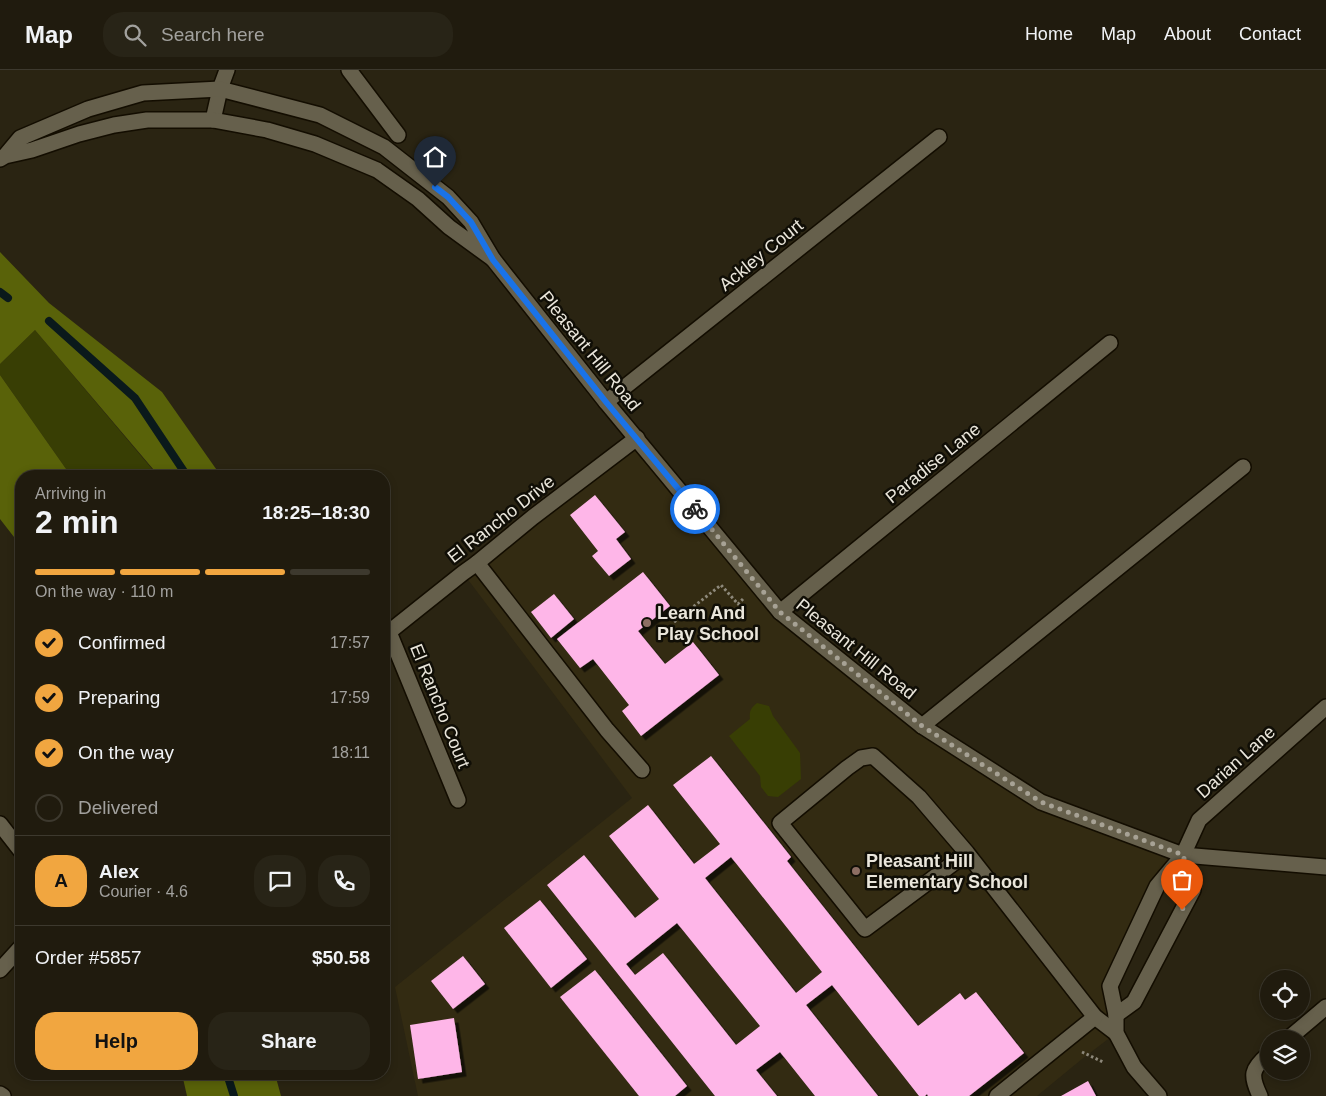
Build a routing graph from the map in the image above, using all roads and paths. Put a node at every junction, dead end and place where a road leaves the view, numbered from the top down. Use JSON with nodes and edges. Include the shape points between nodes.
{"nodes":[{"id":1,"x":228,"y":70,"type":"edge"},
{"id":2,"x":349,"y":70,"type":"edge"},
{"id":3,"x":220,"y":89,"type":"junction"},
{"id":4,"x":213,"y":120,"type":"junction"},
{"id":5,"x":398,"y":136,"type":"dead end"},
{"id":6,"x":939,"y":137,"type":"dead end"},
{"id":7,"x":2,"y":158,"type":"edge"},
{"id":8,"x":493,"y":260,"type":"junction"},
{"id":9,"x":1110,"y":343,"type":"dead end"},
{"id":10,"x":606,"y":402,"type":"junction"},
{"id":11,"x":637,"y":438,"type":"junction"},
{"id":12,"x":1242,"y":467,"type":"dead end"},
{"id":13,"x":477,"y":563,"type":"junction"},
{"id":14,"x":758,"y":585,"type":"junction"},
{"id":15,"x":780,"y":612,"type":"junction"},
{"id":16,"x":674,"y":622,"type":"dead end"},
{"id":17,"x":390,"y":632,"type":"edge"},
{"id":18,"x":390,"y":641,"type":"edge"},
{"id":19,"x":1326,"y":707,"type":"edge"},
{"id":20,"x":922,"y":726,"type":"junction"},
{"id":21,"x":642,"y":770,"type":"dead end"},
{"id":22,"x":458,"y":800,"type":"dead end"},
{"id":23,"x":0,"y":824,"type":"edge"},
{"id":24,"x":15,"y":843,"type":"edge"},
{"id":25,"x":967,"y":853,"type":"junction"},
{"id":26,"x":1183,"y":855,"type":"junction"},
{"id":27,"x":1326,"y":867,"type":"edge"},
{"id":28,"x":15,"y":954,"type":"edge"},
{"id":29,"x":0,"y":970,"type":"edge"},
{"id":30,"x":1326,"y":1007,"type":"edge"},
{"id":31,"x":1116,"y":1014,"type":"junction"},
{"id":32,"x":1094,"y":1017,"type":"junction"},
{"id":33,"x":1299,"y":1030,"type":"edge"},
{"id":34,"x":1116,"y":1033,"type":"junction"},
{"id":35,"x":1077,"y":1050,"type":"dead end"},
{"id":36,"x":1103,"y":1062,"type":"dead end"},
{"id":37,"x":1260,"y":1062,"type":"edge"},
{"id":38,"x":1253,"y":1092,"type":"edge"},
{"id":39,"x":0,"y":1094,"type":"edge"},
{"id":40,"x":3,"y":1096,"type":"edge"},
{"id":41,"x":996,"y":1096,"type":"edge"},
{"id":42,"x":1159,"y":1096,"type":"edge"}],
"edges":[{"from":1,"to":3,"type":"street"},
{"from":2,"to":5,"type":"street"},
{"from":3,"to":4,"type":"street"},
{"from":3,"to":7,"type":"street","name":"Pleasant Hill Road","via":[[143,93],[88,109],[20,138]]},
{"from":3,"to":8,"type":"street","name":"Pleasant Hill Road","via":[[320,116],[384,147],[448,197],[471,222]]},
{"from":4,"to":7,"type":"street","name":"Pleasant Hill Road","via":[[119,123]]},
{"from":4,"to":8,"type":"street","name":"Pleasant Hill Road","via":[[267,130],[315,144],[377,170]]},
{"from":6,"to":10,"type":"street","name":"Ackley Court"},
{"from":8,"to":10,"type":"street","name":"Pleasant Hill Road"},
{"from":9,"to":15,"type":"street","name":"Paradise Lane"},
{"from":10,"to":11,"type":"street","name":"Pleasant Hill Road"},
{"from":11,"to":13,"type":"street","name":"El Rancho Drive"},
{"from":11,"to":14,"type":"street","name":"Pleasant Hill Road"},
{"from":12,"to":20,"type":"street"},
{"from":13,"to":17,"type":"street","name":"El Rancho Drive"},
{"from":13,"to":21,"type":"street"},
{"from":14,"to":15,"type":"street","name":"Pleasant Hill Road"},
{"from":14,"to":16,"type":"path","via":[[738,604],[721,585]]},
{"from":15,"to":20,"type":"street","name":"Pleasant Hill Road"},
{"from":18,"to":22,"type":"street","name":"El Rancho Court"},
{"from":19,"to":26,"type":"street","name":"Darian Lane","via":[[1199,820]]},
{"from":20,"to":26,"type":"street","name":"Pleasant Hill Road","via":[[1041,802]]},
{"from":23,"to":24,"type":"street"},
{"from":25,"to":25,"type":"street","via":[[919,797],[873,756],[861,758],[847,768],[780,823],[865,930]]},
{"from":25,"to":32,"type":"street"},
{"from":26,"to":27,"type":"street","name":"Pleasant Hill Road"},
{"from":26,"to":31,"type":"street","name":"Darian Lane","via":[[1157,886],[1110,986]]},
{"from":26,"to":31,"type":"street","via":[[1193,890],[1134,1002]]},
{"from":28,"to":29,"type":"street"},
{"from":30,"to":33,"type":"street"},
{"from":31,"to":34,"type":"street","name":"Darian Lane"},
{"from":32,"to":34,"type":"street"},
{"from":32,"to":41,"type":"street"},
{"from":34,"to":42,"type":"street","via":[[1134,1068]]},
{"from":35,"to":36,"type":"path"},
{"from":37,"to":38,"type":"street","via":[[1255,1068]]},
{"from":39,"to":40,"type":"street"}]}
